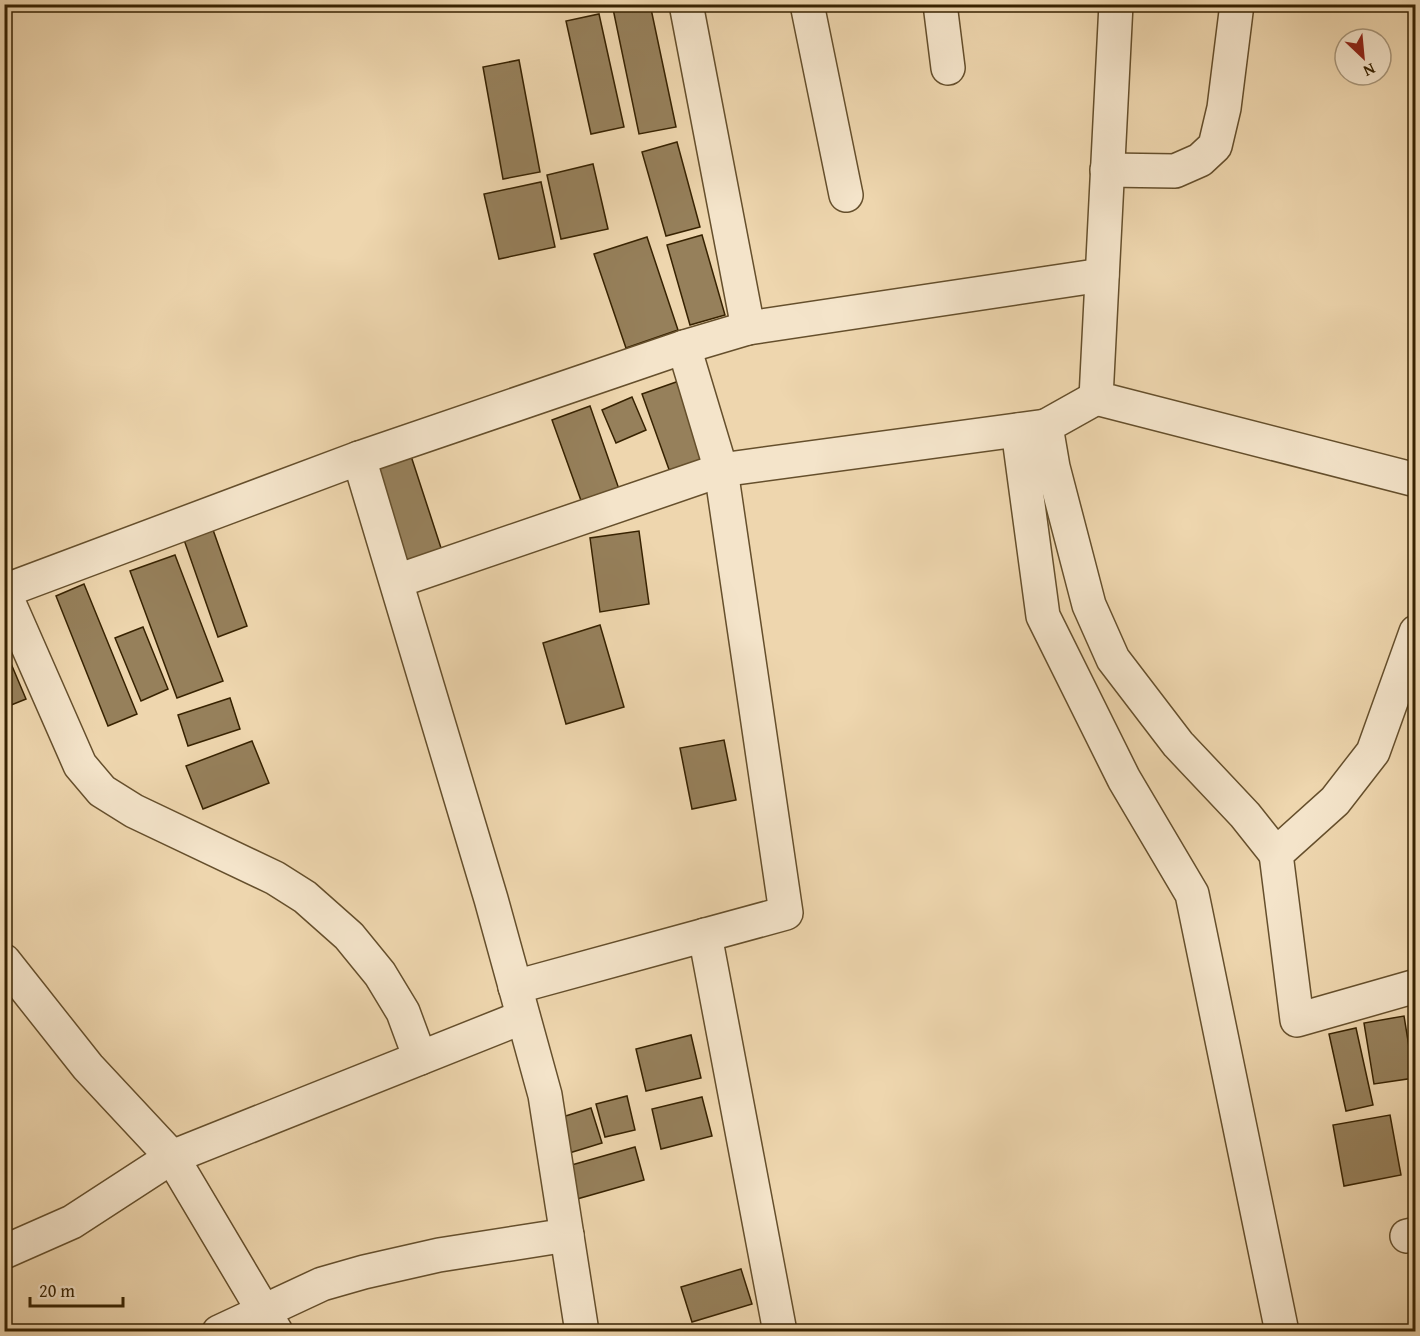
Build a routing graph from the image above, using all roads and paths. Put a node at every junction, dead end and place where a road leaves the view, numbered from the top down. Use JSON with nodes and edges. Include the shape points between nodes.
{"nodes":[{"id":1,"x":686,"y":4,"type":"edge"},
{"id":2,"x":807,"y":4,"type":"edge"},
{"id":3,"x":940,"y":4,"type":"edge"},
{"id":4,"x":1116,"y":4,"type":"edge"},
{"id":5,"x":1238,"y":4,"type":"edge"},
{"id":6,"x":948,"y":68,"type":"dead end"},
{"id":7,"x":1107,"y":170,"type":"junction"},
{"id":8,"x":846,"y":195,"type":"dead end"},
{"id":9,"x":1102,"y":275,"type":"junction"},
{"id":10,"x":748,"y":328,"type":"junction"},
{"id":11,"x":684,"y":347,"type":"junction"},
{"id":12,"x":1096,"y":398,"type":"junction"},
{"id":13,"x":1032,"y":428,"type":"junction"},
{"id":14,"x":359,"y":458,"type":"junction"},
{"id":15,"x":721,"y":470,"type":"junction"},
{"id":16,"x":1416,"y":480,"type":"edge"},
{"id":17,"x":397,"y":581,"type":"junction"},
{"id":18,"x":4,"y":591,"type":"edge"},
{"id":19,"x":1416,"y":632,"type":"edge"},
{"id":20,"x":1276,"y":854,"type":"junction"},
{"id":21,"x":705,"y":935,"type":"junction"},
{"id":22,"x":4,"y":961,"type":"edge"},
{"id":23,"x":1416,"y":986,"type":"edge"},
{"id":24,"x":519,"y":1002,"type":"junction"},
{"id":25,"x":420,"y":1058,"type":"junction"},
{"id":26,"x":172,"y":1157,"type":"junction"},
{"id":27,"x":567,"y":1235,"type":"junction"},
{"id":28,"x":4,"y":1252,"type":"edge"},
{"id":29,"x":271,"y":1321,"type":"edge"},
{"id":30,"x":219,"y":1332,"type":"edge"},
{"id":31,"x":582,"y":1332,"type":"edge"},
{"id":32,"x":780,"y":1332,"type":"edge"},
{"id":33,"x":1282,"y":1332,"type":"edge"}],
"edges":[{"from":1,"to":10,"type":"street"},
{"from":2,"to":8,"type":"street"},
{"from":3,"to":6,"type":"street"},
{"from":4,"to":7,"type":"street"},
{"from":5,"to":7,"type":"street","via":[[1215,146],[1200,160],[1175,171]]},
{"from":7,"to":9,"type":"street"},
{"from":9,"to":10,"type":"street"},
{"from":9,"to":12,"type":"street"},
{"from":10,"to":11,"type":"street"},
{"from":11,"to":14,"type":"street"},
{"from":11,"to":15,"type":"street"},
{"from":12,"to":13,"type":"street"},
{"from":12,"to":16,"type":"street"},
{"from":13,"to":15,"type":"street"},
{"from":13,"to":20,"type":"street","via":[[1053,468],[1089,605],[1113,659],[1178,744]]},
{"from":13,"to":33,"type":"street","via":[[1043,616],[1125,779],[1192,894]]},
{"from":14,"to":17,"type":"street"},
{"from":14,"to":18,"type":"street"},
{"from":15,"to":17,"type":"street"},
{"from":15,"to":21,"type":"street","via":[[786,913]]},
{"from":17,"to":24,"type":"street"},
{"from":18,"to":25,"type":"street","via":[[81,765],[102,791],[305,897],[349,936],[380,974],[403,1012]]},
{"from":19,"to":20,"type":"street","via":[[1373,752],[1335,801]]},
{"from":20,"to":23,"type":"street","via":[[1297,1020]]},
{"from":21,"to":24,"type":"street"},
{"from":21,"to":32,"type":"street"},
{"from":22,"to":26,"type":"street","via":[[88,1067]]},
{"from":24,"to":25,"type":"street"},
{"from":24,"to":27,"type":"street","via":[[545,1095]]},
{"from":25,"to":26,"type":"street"},
{"from":26,"to":28,"type":"street","via":[[72,1222]]},
{"from":26,"to":29,"type":"street"},
{"from":27,"to":29,"type":"street","via":[[439,1255],[363,1272],[322,1284]]},
{"from":27,"to":31,"type":"street"},
{"from":29,"to":30,"type":"street"}]}
